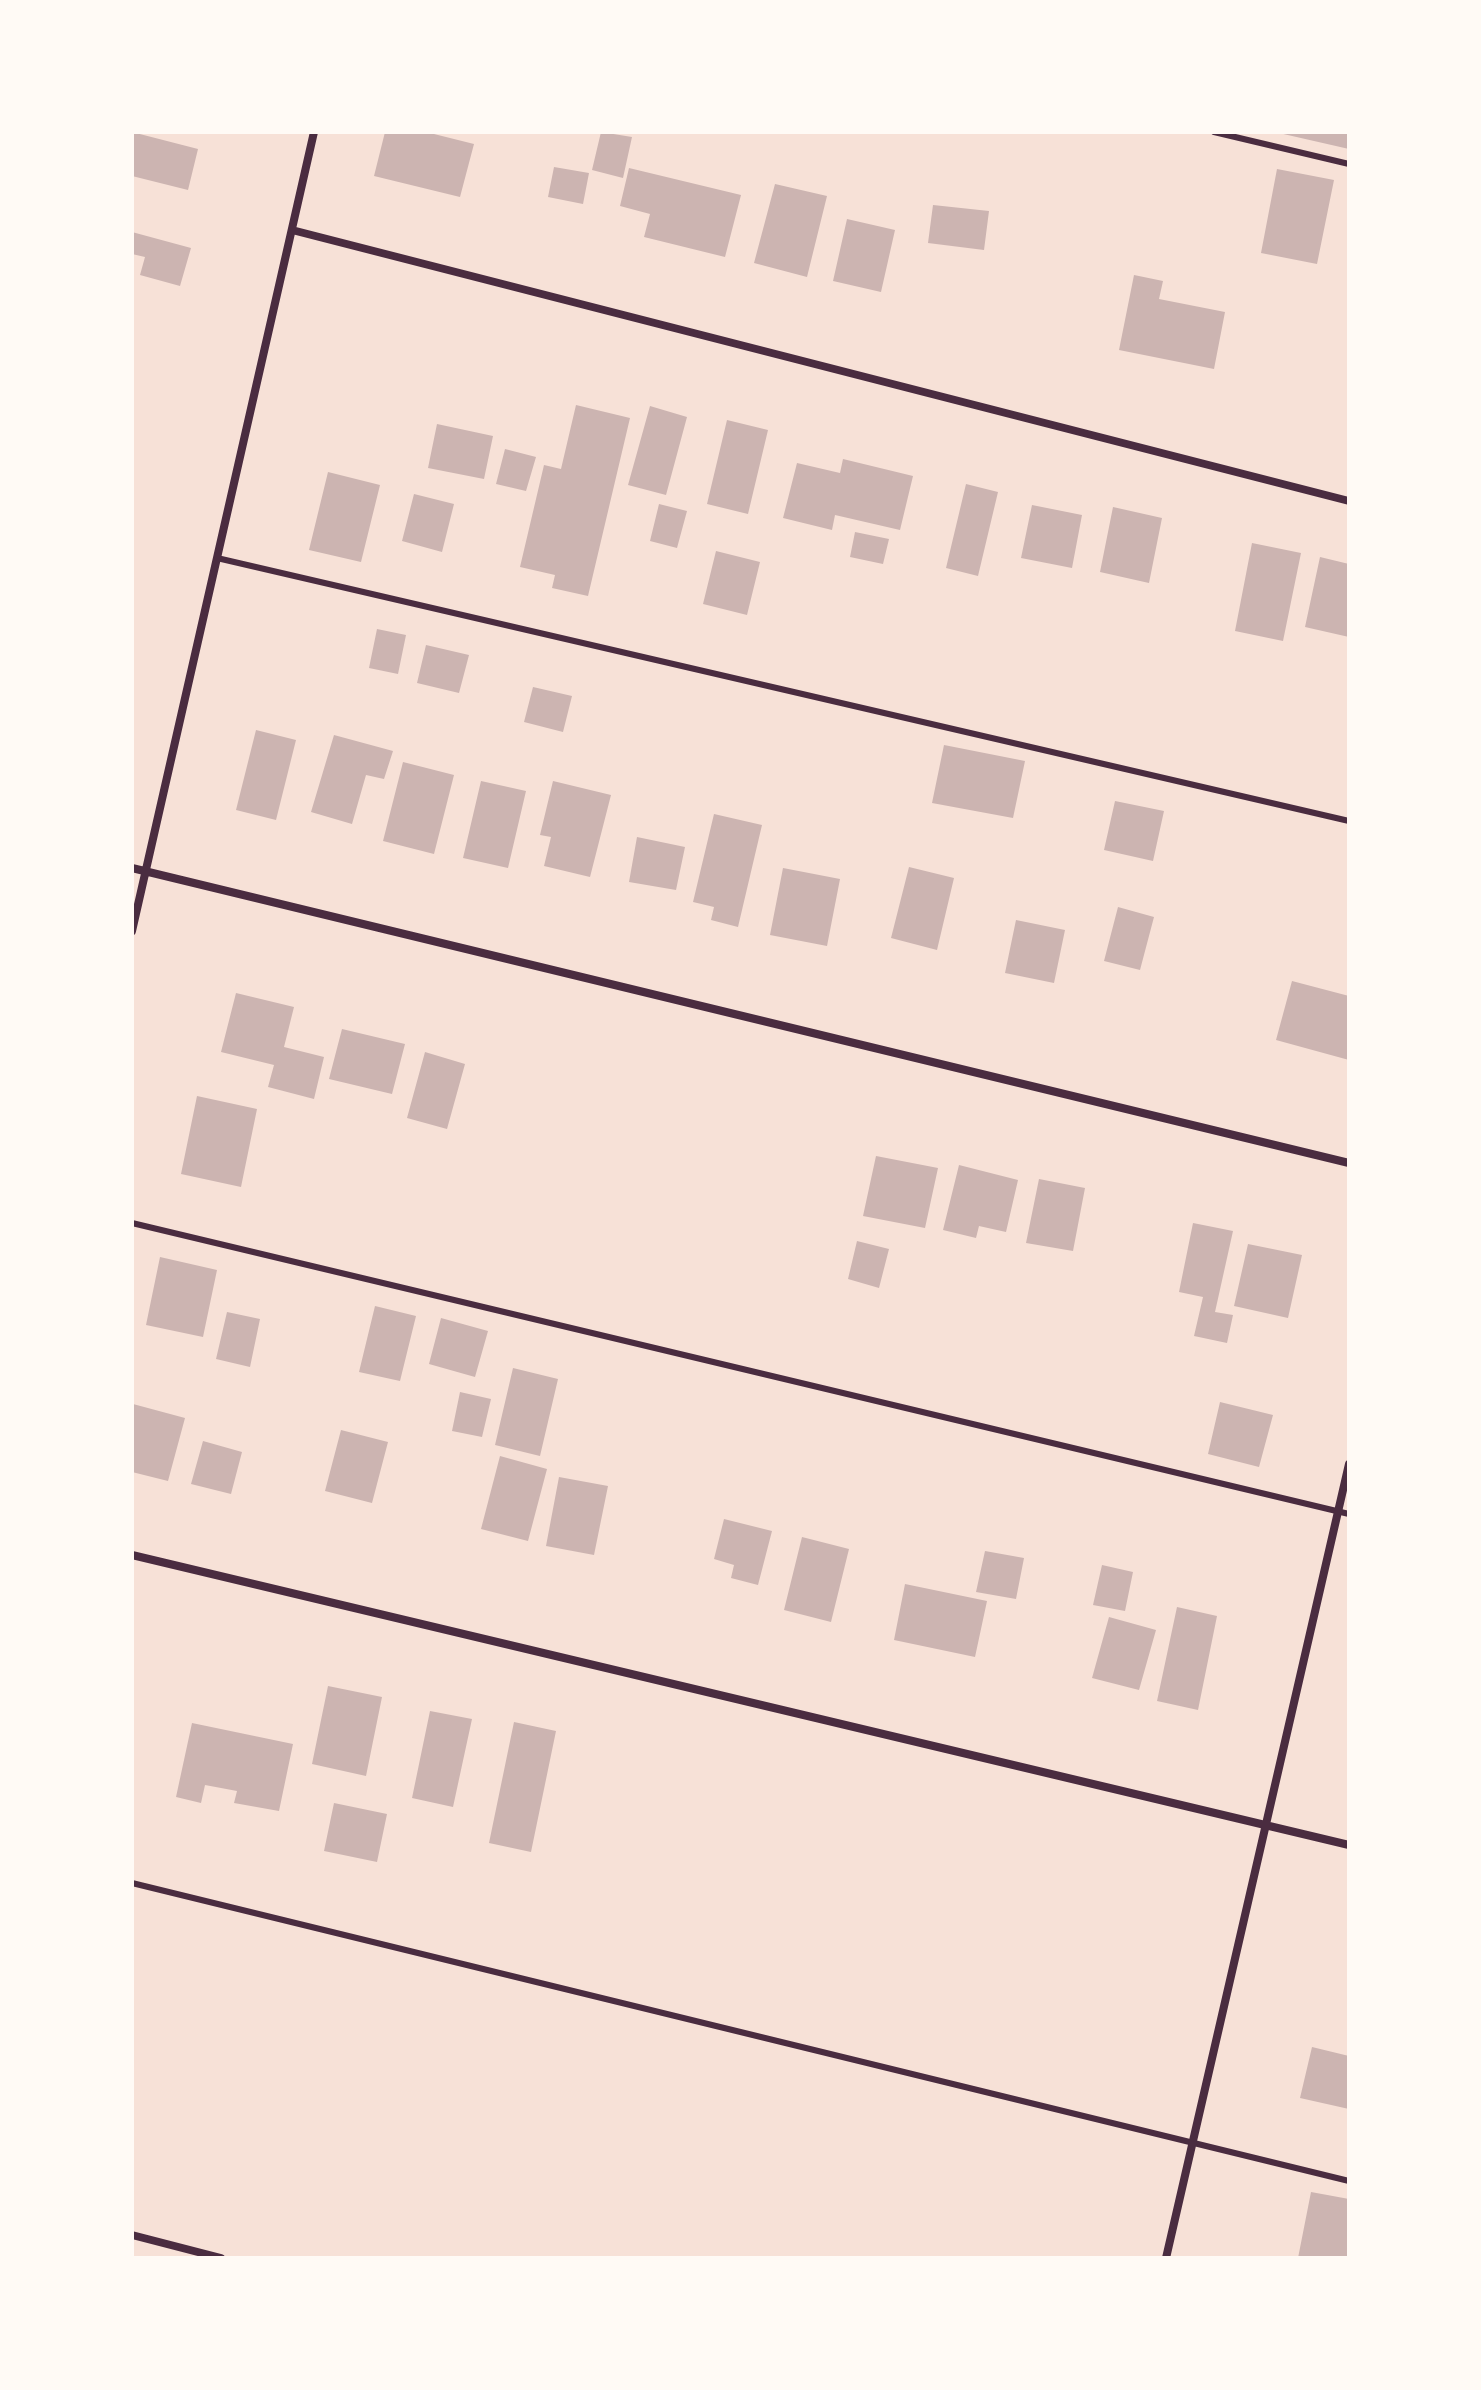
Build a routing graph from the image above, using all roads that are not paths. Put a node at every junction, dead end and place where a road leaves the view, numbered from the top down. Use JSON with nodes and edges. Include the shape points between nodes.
{"nodes":[{"id":1,"x":314,"y":132,"type":"edge"},
{"id":2,"x":1214,"y":132,"type":"edge"},
{"id":3,"x":1349,"y":164,"type":"edge"},
{"id":4,"x":292,"y":230,"type":"junction"},
{"id":5,"x":1349,"y":501,"type":"edge"},
{"id":6,"x":217,"y":558,"type":"junction"},
{"id":7,"x":1349,"y":821,"type":"edge"},
{"id":8,"x":132,"y":868,"type":"edge"},
{"id":9,"x":145,"y":871,"type":"junction"},
{"id":10,"x":132,"y":931,"type":"edge"},
{"id":11,"x":1349,"y":1163,"type":"edge"},
{"id":12,"x":132,"y":1223,"type":"edge"},
{"id":13,"x":1349,"y":1464,"type":"edge"},
{"id":14,"x":1339,"y":1511,"type":"junction"},
{"id":15,"x":1349,"y":1514,"type":"edge"},
{"id":16,"x":132,"y":1555,"type":"edge"},
{"id":17,"x":1267,"y":1824,"type":"junction"},
{"id":18,"x":1349,"y":1845,"type":"edge"},
{"id":19,"x":132,"y":1883,"type":"edge"},
{"id":20,"x":1192,"y":2142,"type":"junction"},
{"id":21,"x":1349,"y":2181,"type":"edge"},
{"id":22,"x":132,"y":2235,"type":"edge"},
{"id":23,"x":221,"y":2258,"type":"edge"},
{"id":24,"x":1166,"y":2258,"type":"edge"}],
"edges":[{"from":1,"to":4,"type":"street"},
{"from":2,"to":3,"type":"lane"},
{"from":4,"to":5,"type":"street"},
{"from":4,"to":6,"type":"street"},
{"from":6,"to":7,"type":"lane"},
{"from":6,"to":9,"type":"street"},
{"from":8,"to":9,"type":"street"},
{"from":9,"to":10,"type":"street"},
{"from":9,"to":11,"type":"street"},
{"from":12,"to":14,"type":"lane"},
{"from":13,"to":14,"type":"street"},
{"from":14,"to":15,"type":"lane"},
{"from":14,"to":17,"type":"street"},
{"from":16,"to":17,"type":"street"},
{"from":17,"to":18,"type":"street"},
{"from":17,"to":20,"type":"street"},
{"from":19,"to":20,"type":"lane"},
{"from":20,"to":21,"type":"lane"},
{"from":20,"to":24,"type":"street"},
{"from":22,"to":23,"type":"street"}]}
